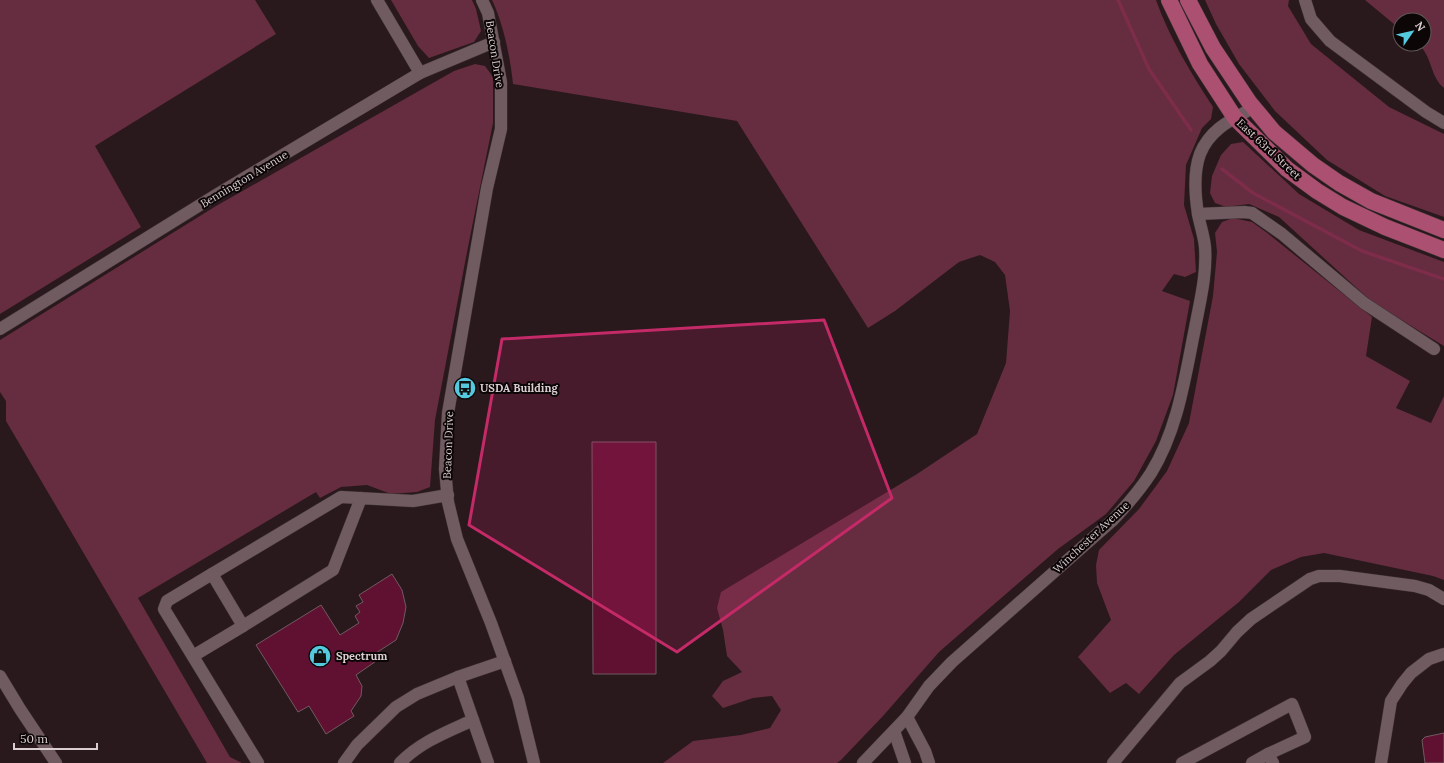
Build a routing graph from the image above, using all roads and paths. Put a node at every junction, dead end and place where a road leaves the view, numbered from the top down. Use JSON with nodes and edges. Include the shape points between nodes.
{"nodes":[{"id":1,"x":377,"y":0,"type":"edge"},
{"id":2,"x":482,"y":0,"type":"edge"},
{"id":3,"x":1169,"y":0,"type":"edge"},
{"id":4,"x":1188,"y":0,"type":"edge"},
{"id":5,"x":1305,"y":0,"type":"edge"},
{"id":6,"x":494,"y":42,"type":"junction"},
{"id":7,"x":420,"y":73,"type":"junction"},
{"id":8,"x":1254,"y":108,"type":"junction"},
{"id":9,"x":1235,"y":118,"type":"junction"},
{"id":10,"x":1444,"y":122,"type":"edge"},
{"id":11,"x":1198,"y":214,"type":"junction"},
{"id":12,"x":1444,"y":230,"type":"edge"},
{"id":13,"x":1444,"y":250,"type":"edge"},
{"id":14,"x":0,"y":329,"type":"edge"},
{"id":15,"x":1434,"y":349,"type":"dead end"},
{"id":16,"x":448,"y":495,"type":"junction"},
{"id":17,"x":361,"y":498,"type":"junction"},
{"id":18,"x":212,"y":574,"type":"junction"},
{"id":19,"x":1444,"y":599,"type":"edge"},
{"id":20,"x":243,"y":626,"type":"junction"},
{"id":21,"x":1444,"y":654,"type":"edge"},
{"id":22,"x":193,"y":656,"type":"junction"},
{"id":23,"x":505,"y":661,"type":"junction"},
{"id":24,"x":0,"y":676,"type":"edge"},
{"id":25,"x":458,"y":678,"type":"junction"},
{"id":26,"x":907,"y":717,"type":"junction"},
{"id":27,"x":473,"y":720,"type":"junction"},
{"id":28,"x":894,"y":731,"type":"junction"},
{"id":29,"x":1270,"y":759,"type":"edge"},
{"id":30,"x":56,"y":763,"type":"edge"},
{"id":31,"x":258,"y":763,"type":"edge"},
{"id":32,"x":344,"y":763,"type":"edge"},
{"id":33,"x":400,"y":763,"type":"edge"},
{"id":34,"x":488,"y":763,"type":"edge"},
{"id":35,"x":534,"y":763,"type":"edge"},
{"id":36,"x":863,"y":763,"type":"edge"},
{"id":37,"x":905,"y":763,"type":"edge"},
{"id":38,"x":929,"y":763,"type":"edge"},
{"id":39,"x":1113,"y":763,"type":"edge"},
{"id":40,"x":1182,"y":763,"type":"edge"},
{"id":41,"x":1252,"y":763,"type":"edge"},
{"id":42,"x":1381,"y":763,"type":"edge"}],
"edges":[{"from":1,"to":7,"type":"street"},
{"from":2,"to":6,"type":"street","name":"Beacon Drive","via":[[488,13]]},
{"from":3,"to":9,"type":"main road","name":"East 63rd Street","via":[[1200,64]]},
{"from":4,"to":8,"type":"main road","name":"East 63rd Street","via":[[1212,48]]},
{"from":5,"to":10,"type":"street","via":[[1311,19],[1330,41],[1426,112]]},
{"from":6,"to":7,"type":"street","name":"Bennington Avenue"},
{"from":6,"to":16,"type":"street","name":"Beacon Drive","via":[[501,82],[501,129],[448,413],[445,470]]},
{"from":7,"to":14,"type":"street","name":"Bennington Avenue","via":[[216,195]]},
{"from":8,"to":9,"type":"street","name":"Winchester Avenue"},
{"from":8,"to":12,"type":"main road","name":"East 63rd Street","via":[[1274,132],[1313,165],[1340,183],[1371,201]]},
{"from":9,"to":11,"type":"street","name":"Winchester Avenue","via":[[1216,130],[1206,141],[1200,156],[1195,184]]},
{"from":9,"to":13,"type":"main road","name":"East 63rd Street","via":[[1287,169],[1317,191],[1385,227]]},
{"from":11,"to":15,"type":"street","via":[[1252,213],[1282,234],[1364,304]]},
{"from":11,"to":26,"type":"street","name":"Winchester Avenue","via":[[1205,246],[1205,275],[1182,394],[1168,439],[1152,472],[1113,520],[952,662],[929,686]]},
{"from":16,"to":17,"type":"street","via":[[413,501]]},
{"from":16,"to":23,"type":"street","name":"Beacon Drive","via":[[457,539]]},
{"from":17,"to":18,"type":"street","via":[[341,498]]},
{"from":17,"to":20,"type":"street","via":[[333,570]]},
{"from":18,"to":20,"type":"street"},
{"from":18,"to":22,"type":"street","via":[[167,601],[164,609]]},
{"from":19,"to":39,"type":"street","via":[[1429,590],[1415,586],[1340,576],[1319,576],[1310,579],[1251,619],[1210,661],[1180,683]]},
{"from":20,"to":22,"type":"street"},
{"from":21,"to":42,"type":"street","via":[[1429,659],[1411,673],[1391,701]]},
{"from":22,"to":31,"type":"street"},
{"from":23,"to":25,"type":"street"},
{"from":23,"to":35,"type":"street","name":"Beacon Drive","via":[[518,698]]},
{"from":24,"to":30,"type":"street"},
{"from":25,"to":27,"type":"street"},
{"from":25,"to":32,"type":"street","via":[[417,694],[396,707],[357,745]]},
{"from":26,"to":28,"type":"street","name":"Winchester Avenue"},
{"from":26,"to":38,"type":"street"},
{"from":27,"to":33,"type":"street","via":[[428,741],[408,754]]},
{"from":27,"to":34,"type":"street"},
{"from":28,"to":36,"type":"street","name":"Winchester Avenue"},
{"from":28,"to":37,"type":"street"},
{"from":29,"to":40,"type":"street","via":[[1305,737],[1292,704]]},
{"from":29,"to":41,"type":"street"}]}
